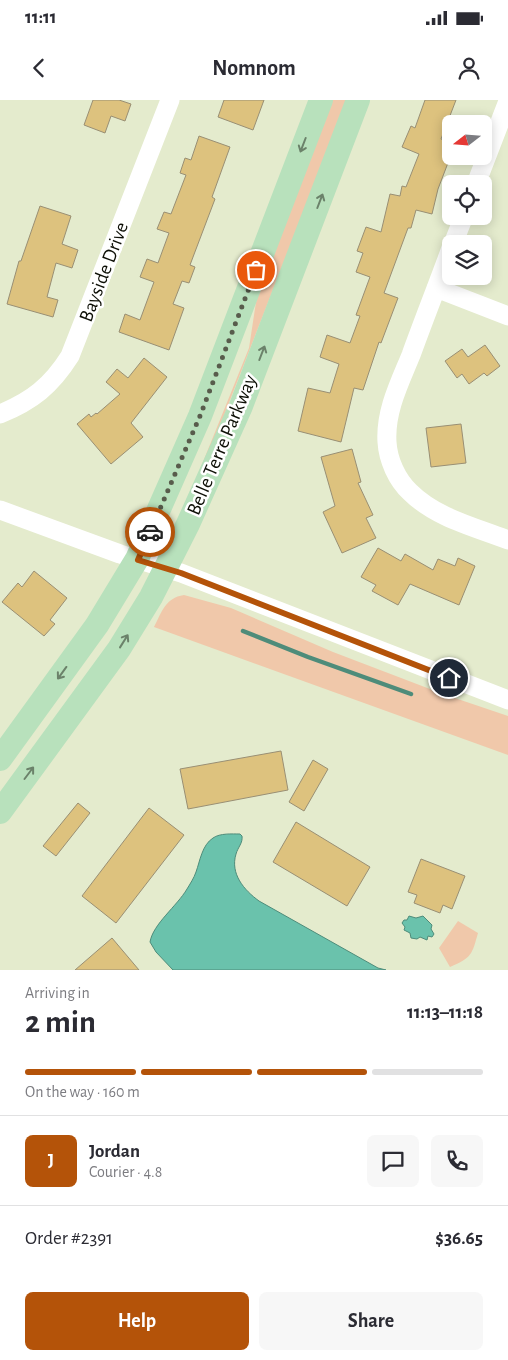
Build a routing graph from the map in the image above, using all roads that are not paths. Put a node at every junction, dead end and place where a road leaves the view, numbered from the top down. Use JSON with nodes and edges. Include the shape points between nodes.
{"nodes":[{"id":1,"x":170,"y":100,"type":"edge"},
{"id":2,"x":321,"y":100,"type":"edge"},
{"id":3,"x":358,"y":100,"type":"edge"},
{"id":4,"x":508,"y":101,"type":"edge"},
{"id":5,"x":479,"y":175,"type":"edge"},
{"id":6,"x":442,"y":272,"type":"edge"},
{"id":7,"x":436,"y":288,"type":"junction"},
{"id":8,"x":508,"y":316,"type":"edge"},
{"id":9,"x":0,"y":414,"type":"edge"},
{"id":10,"x":0,"y":510,"type":"edge"},
{"id":11,"x":508,"y":540,"type":"edge"},
{"id":12,"x":138,"y":560,"type":"junction"},
{"id":13,"x":166,"y":568,"type":"junction"},
{"id":14,"x":508,"y":700,"type":"edge"},
{"id":15,"x":2,"y":751,"type":"edge"},
{"id":16,"x":0,"y":812,"type":"edge"}],
"edges":[{"from":1,"to":9,"type":"street","name":"Bayside Drive","via":[[70,356],[41,392]]},
{"from":2,"to":12,"type":"main road","name":"Belle Terre Parkway","one_way":true,"via":[[200,416]]},
{"from":13,"to":3,"type":"main road","name":"Belle Terre Parkway","one_way":true,"via":[[241,406]]},
{"from":4,"to":5,"type":"street"},
{"from":6,"to":7,"type":"street"},
{"from":7,"to":8,"type":"street"},
{"from":7,"to":11,"type":"street","via":[[390,412],[387,432],[389,455],[402,484],[425,504]]},
{"from":10,"to":12,"type":"street"},
{"from":12,"to":13,"type":"street"},
{"from":12,"to":15,"type":"main road","name":"Belle Terre Parkway","one_way":true,"via":[[96,625]]},
{"from":13,"to":14,"type":"street"},
{"from":16,"to":13,"type":"main road","name":"Belle Terre Parkway","one_way":true,"via":[[119,648]]}]}
